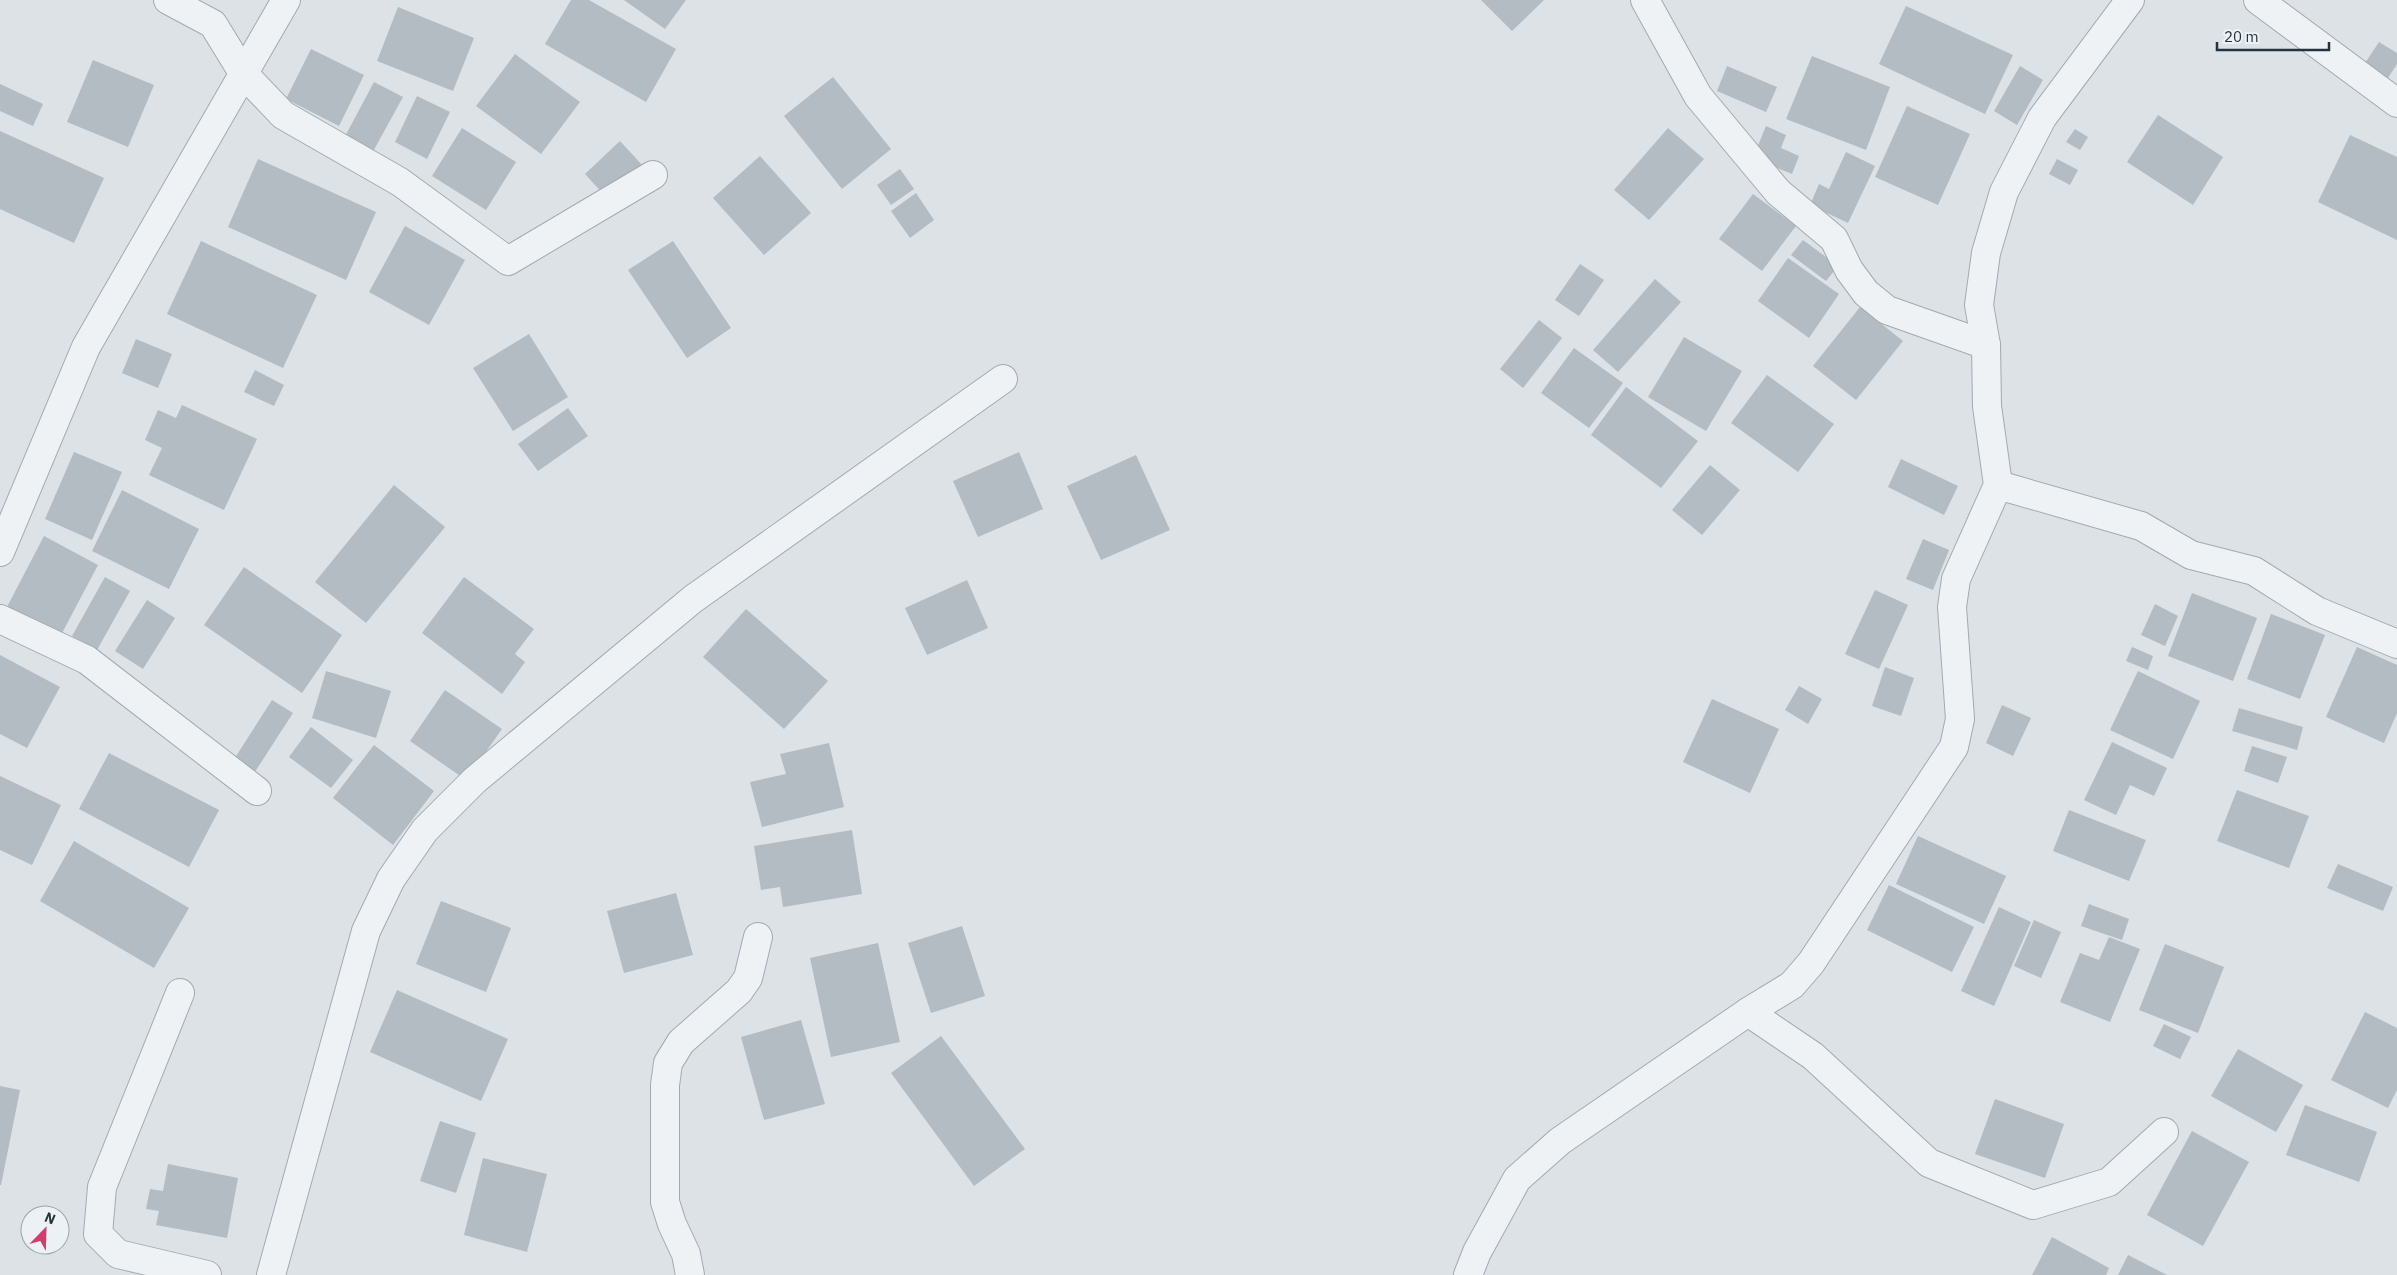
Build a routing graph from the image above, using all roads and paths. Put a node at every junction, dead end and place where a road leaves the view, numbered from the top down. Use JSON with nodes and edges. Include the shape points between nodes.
{"nodes":[{"id":1,"x":168,"y":0,"type":"edge"},
{"id":2,"x":286,"y":0,"type":"edge"},
{"id":3,"x":1645,"y":0,"type":"edge"},
{"id":4,"x":2130,"y":0,"type":"edge"},
{"id":5,"x":2258,"y":0,"type":"edge"},
{"id":6,"x":243,"y":72,"type":"junction"},
{"id":7,"x":2397,"y":102,"type":"edge"},
{"id":8,"x":653,"y":175,"type":"dead end"},
{"id":9,"x":1986,"y":344,"type":"junction"},
{"id":10,"x":1003,"y":379,"type":"dead end"},
{"id":11,"x":1998,"y":485,"type":"junction"},
{"id":12,"x":0,"y":552,"type":"edge"},
{"id":13,"x":0,"y":619,"type":"edge"},
{"id":14,"x":2397,"y":644,"type":"edge"},
{"id":15,"x":257,"y":791,"type":"dead end"},
{"id":16,"x":758,"y":937,"type":"dead end"},
{"id":17,"x":180,"y":993,"type":"dead end"},
{"id":18,"x":1748,"y":1012,"type":"junction"},
{"id":19,"x":2164,"y":1132,"type":"dead end"},
{"id":20,"x":207,"y":1275,"type":"edge"},
{"id":21,"x":271,"y":1275,"type":"edge"},
{"id":22,"x":690,"y":1275,"type":"edge"},
{"id":23,"x":1468,"y":1275,"type":"edge"}],
"edges":[{"from":1,"to":6,"type":"street","via":[[213,24]]},
{"from":2,"to":6,"type":"street"},
{"from":3,"to":9,"type":"street","via":[[1698,96],[1778,192],[1834,239],[1849,270],[1866,293],[1887,310]]},
{"from":4,"to":9,"type":"street","via":[[2042,118],[2004,192],[1986,253],[1979,305]]},
{"from":5,"to":7,"type":"street"},
{"from":6,"to":8,"type":"street","via":[[284,115],[400,182],[508,261]]},
{"from":6,"to":12,"type":"street","via":[[86,347]]},
{"from":9,"to":11,"type":"street","via":[[1987,406]]},
{"from":10,"to":21,"type":"street","via":[[693,599],[475,780],[424,830],[391,879],[366,931]]},
{"from":11,"to":14,"type":"street","via":[[2141,526],[2191,555],[2254,571],[2317,611]]},
{"from":11,"to":18,"type":"street","via":[[1956,579],[1952,607],[1960,719],[1954,747],[1811,964],[1792,985]]},
{"from":13,"to":15,"type":"street","via":[[87,660]]},
{"from":16,"to":22,"type":"street","via":[[748,978],[739,991],[681,1042],[668,1063],[665,1084],[666,1202],[686,1254]]},
{"from":17,"to":20,"type":"street","via":[[102,1186],[98,1234],[118,1254]]},
{"from":18,"to":19,"type":"street","via":[[1813,1056],[1929,1163],[2033,1205],[2109,1182]]},
{"from":18,"to":23,"type":"street","via":[[1560,1141],[1528,1168],[1512,1187]]}]}
